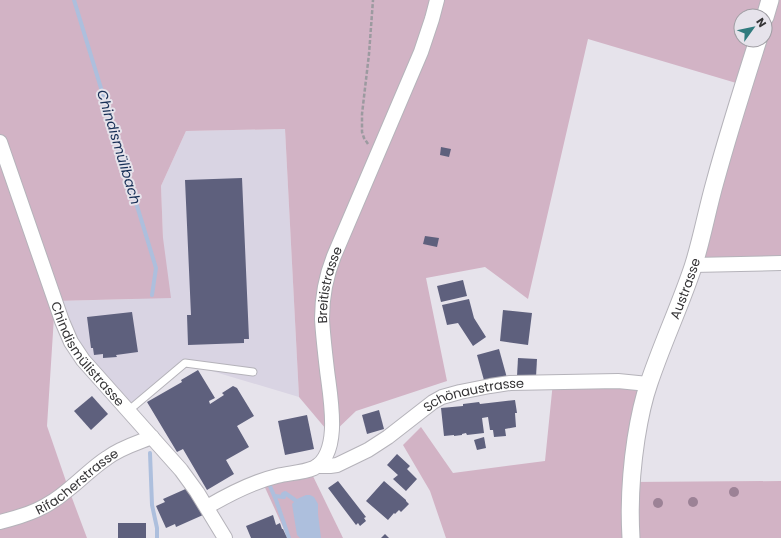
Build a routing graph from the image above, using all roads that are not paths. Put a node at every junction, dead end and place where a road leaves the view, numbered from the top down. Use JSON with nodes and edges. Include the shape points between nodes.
{"nodes":[{"id":1,"x":437,"y":0,"type":"edge"},
{"id":2,"x":755,"y":48,"type":"edge"},
{"id":3,"x":0,"y":142,"type":"edge"},
{"id":4,"x":781,"y":263,"type":"edge"},
{"id":5,"x":693,"y":265,"type":"junction"},
{"id":6,"x":253,"y":372,"type":"dead end"},
{"id":7,"x":648,"y":384,"type":"junction"},
{"id":8,"x":128,"y":411,"type":"junction"},
{"id":9,"x":152,"y":437,"type":"junction"},
{"id":10,"x":317,"y":466,"type":"junction"},
{"id":11,"x":207,"y":507,"type":"junction"},
{"id":12,"x":0,"y":522,"type":"edge"},
{"id":13,"x":225,"y":538,"type":"edge"},
{"id":14,"x":631,"y":538,"type":"edge"}],
"edges":[{"from":1,"to":10,"type":"street","name":"Breitistrasse","via":[[421,52],[330,265],[325,284],[322,319],[332,423],[328,450]]},
{"from":2,"to":5,"type":"street","name":"Austrasse","via":[[714,183]]},
{"from":3,"to":8,"type":"street","name":"Chindismülistrasse","via":[[67,333],[83,360]]},
{"from":4,"to":5,"type":"street"},
{"from":5,"to":7,"type":"street","name":"Austrasse"},
{"from":6,"to":8,"type":"lane","via":[[184,363]]},
{"from":7,"to":10,"type":"street","name":"Schönaustrasse","via":[[618,381],[510,383],[460,392],[432,402],[379,444],[345,462],[334,466]]},
{"from":7,"to":14,"type":"street","name":"Austrasse","via":[[633,459]]},
{"from":8,"to":9,"type":"street","name":"Chindismülistrasse"},
{"from":9,"to":11,"type":"street","name":"Chindismülistrasse","via":[[181,470]]},
{"from":9,"to":12,"type":"street","name":"Rifacherstrasse","via":[[106,458],[44,508]]},
{"from":10,"to":11,"type":"street","via":[[251,485]]},
{"from":11,"to":13,"type":"street","name":"Chindismülistrasse"}]}
